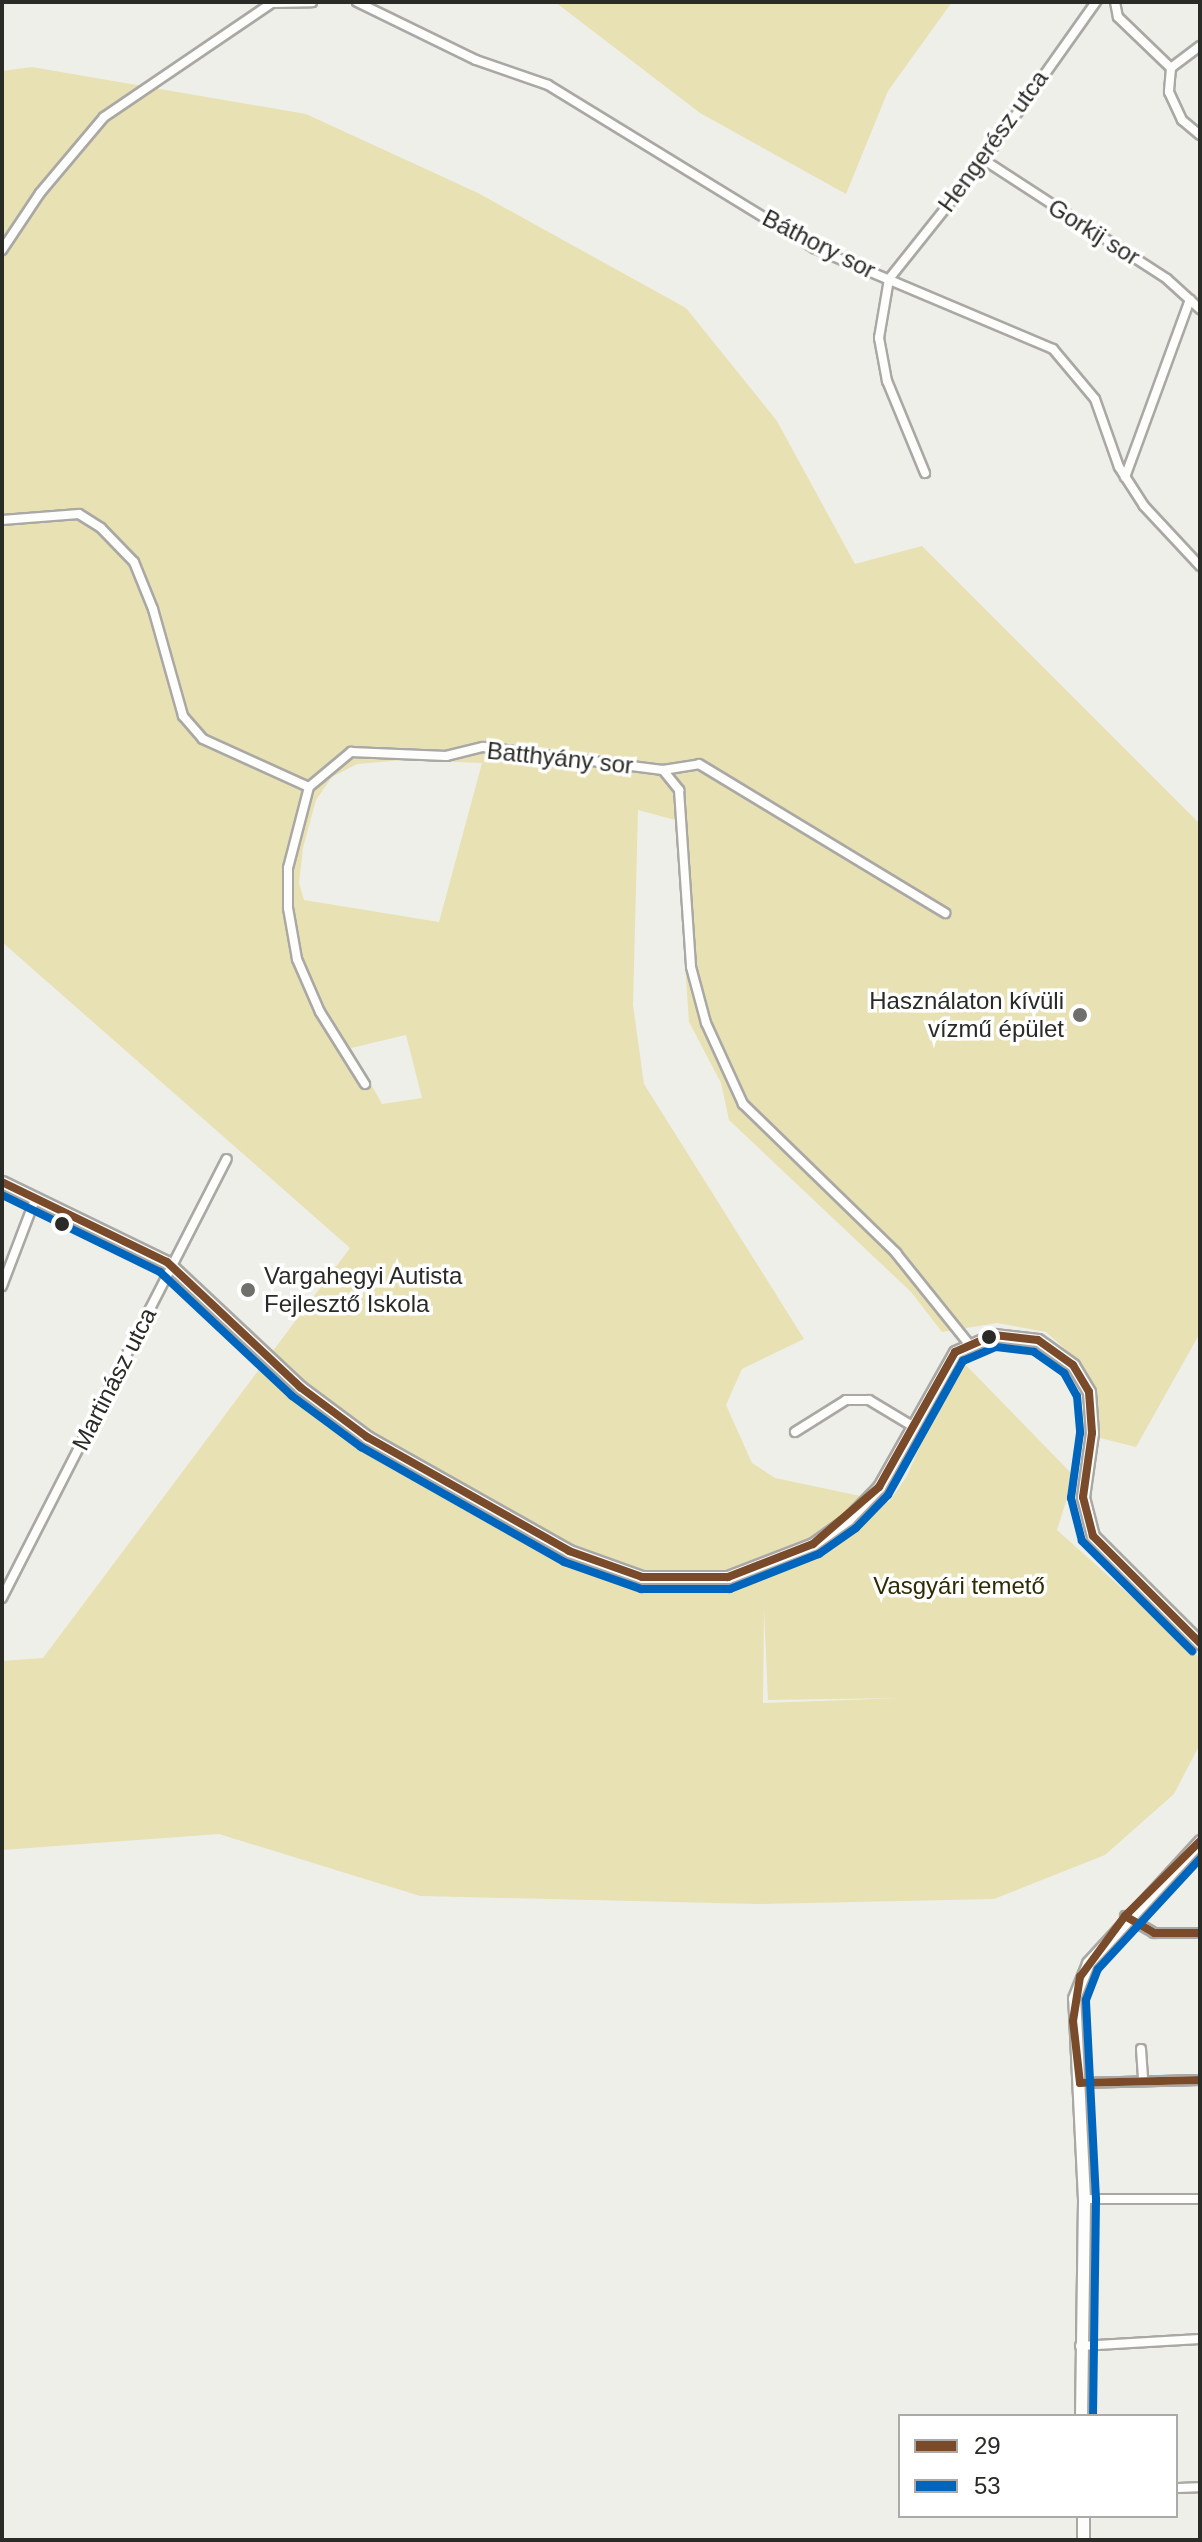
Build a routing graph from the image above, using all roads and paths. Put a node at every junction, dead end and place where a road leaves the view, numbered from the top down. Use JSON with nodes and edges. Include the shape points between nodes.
{"nodes":[{"id":1,"x":273,"y":2,"type":"edge"},
{"id":2,"x":312,"y":2,"type":"edge"},
{"id":3,"x":357,"y":2,"type":"edge"},
{"id":4,"x":1096,"y":2,"type":"edge"},
{"id":5,"x":1115,"y":2,"type":"edge"},
{"id":6,"x":1200,"y":46,"type":"edge"},
{"id":7,"x":1171,"y":68,"type":"junction"},
{"id":8,"x":1200,"y":135,"type":"edge"},
{"id":9,"x":984,"y":160,"type":"junction"},
{"id":10,"x":2,"y":250,"type":"edge"},
{"id":11,"x":889,"y":279,"type":"junction"},
{"id":12,"x":1190,"y":299,"type":"junction"},
{"id":13,"x":1200,"y":309,"type":"edge"},
{"id":14,"x":925,"y":473,"type":"dead end"},
{"id":15,"x":1125,"y":477,"type":"junction"},
{"id":16,"x":2,"y":520,"type":"edge"},
{"id":17,"x":1200,"y":566,"type":"edge"},
{"id":18,"x":663,"y":770,"type":"junction"},
{"id":19,"x":309,"y":787,"type":"junction"},
{"id":20,"x":945,"y":913,"type":"dead end"},
{"id":21,"x":365,"y":1084,"type":"dead end"},
{"id":22,"x":227,"y":1159,"type":"dead end"},
{"id":23,"x":2,"y":1182,"type":"edge"},
{"id":24,"x":36,"y":1197,"type":"junction"},
{"id":25,"x":173,"y":1267,"type":"junction"},
{"id":26,"x":2,"y":1286,"type":"edge"},
{"id":27,"x":968,"y":1343,"type":"junction"},
{"id":28,"x":914,"y":1427,"type":"junction"},
{"id":29,"x":795,"y":1432,"type":"dead end"},
{"id":30,"x":2,"y":1598,"type":"edge"},
{"id":31,"x":1200,"y":1643,"type":"edge"},
{"id":32,"x":1200,"y":1841,"type":"edge"},
{"id":33,"x":1125,"y":1916,"type":"junction"},
{"id":34,"x":1200,"y":1933,"type":"edge"},
{"id":35,"x":1141,"y":2049,"type":"dead end"},
{"id":36,"x":1200,"y":2080,"type":"edge"},
{"id":37,"x":1143,"y":2081,"type":"junction"},
{"id":38,"x":1080,"y":2083,"type":"junction"},
{"id":39,"x":1084,"y":2199,"type":"junction"},
{"id":40,"x":1200,"y":2199,"type":"edge"},
{"id":41,"x":1200,"y":2339,"type":"edge"},
{"id":42,"x":1080,"y":2346,"type":"junction"},
{"id":43,"x":1081,"y":2414,"type":"edge"},
{"id":44,"x":1200,"y":2487,"type":"edge"},
{"id":45,"x":1178,"y":2488,"type":"edge"},
{"id":46,"x":1083,"y":2518,"type":"edge"},
{"id":47,"x":1083,"y":2540,"type":"edge"}],
"edges":[{"from":1,"to":2,"type":"street"},
{"from":1,"to":10,"type":"street","via":[[104,117],[40,193]]},
{"from":3,"to":11,"type":"street","name":"Báthory sor","via":[[476,60],[548,85],[814,248]]},
{"from":4,"to":9,"type":"street","name":"Hengerész utca"},
{"from":5,"to":7,"type":"street","via":[[1118,17]]},
{"from":6,"to":7,"type":"street"},
{"from":7,"to":8,"type":"street","via":[[1173,105]]},
{"from":9,"to":11,"type":"street","name":"Hengerész utca"},
{"from":9,"to":12,"type":"street","name":"Gorkij sor"},
{"from":11,"to":14,"type":"street","via":[[879,338],[887,381]]},
{"from":11,"to":15,"type":"street","name":"Báthory sor","via":[[1053,349],[1095,399]]},
{"from":12,"to":13,"type":"street","name":"Gorkij sor"},
{"from":12,"to":15,"type":"street"},
{"from":15,"to":17,"type":"street","name":"Báthory sor"},
{"from":16,"to":19,"type":"street","via":[[79,514],[101,528],[134,562],[183,716],[203,739]]},
{"from":18,"to":19,"type":"street","name":"Batthyány sor","via":[[483,747],[446,756],[351,752]]},
{"from":18,"to":20,"type":"street","name":"Batthyány sor","via":[[699,764]]},
{"from":18,"to":27,"type":"street","name":"Batthyány sor","via":[[679,790],[691,967],[706,1023],[743,1104],[896,1253]]},
{"from":19,"to":21,"type":"street","via":[[288,868],[297,959],[320,1012]]},
{"from":22,"to":25,"type":"street","name":"Martinász utca"},
{"from":23,"to":24,"type":"main road"},
{"from":24,"to":25,"type":"main road"},
{"from":24,"to":26,"type":"street"},
{"from":25,"to":28,"type":"main road","via":[[300,1387],[367,1437],[569,1551],[642,1577],[728,1577],[803,1549],[869,1500]]},
{"from":25,"to":30,"type":"street","name":"Martinász utca"},
{"from":27,"to":28,"type":"main road","via":[[942,1368]]},
{"from":27,"to":31,"type":"main road","via":[[994,1335],[1027,1337],[1049,1345],[1078,1371],[1092,1405],[1083,1497],[1093,1536]]},
{"from":28,"to":29,"type":"street","via":[[869,1400],[846,1400]]},
{"from":32,"to":33,"type":"main road"},
{"from":33,"to":34,"type":"street","via":[[1154,1933]]},
{"from":33,"to":38,"type":"main road","via":[[1088,1963],[1077,1988],[1073,2021]]},
{"from":35,"to":37,"type":"street"},
{"from":36,"to":37,"type":"street"},
{"from":37,"to":38,"type":"street"},
{"from":38,"to":39,"type":"main road"},
{"from":39,"to":40,"type":"street"},
{"from":39,"to":42,"type":"main road"},
{"from":41,"to":42,"type":"street"},
{"from":42,"to":43,"type":"main road"},
{"from":44,"to":45,"type":"street"},
{"from":46,"to":47,"type":"main road"}]}
